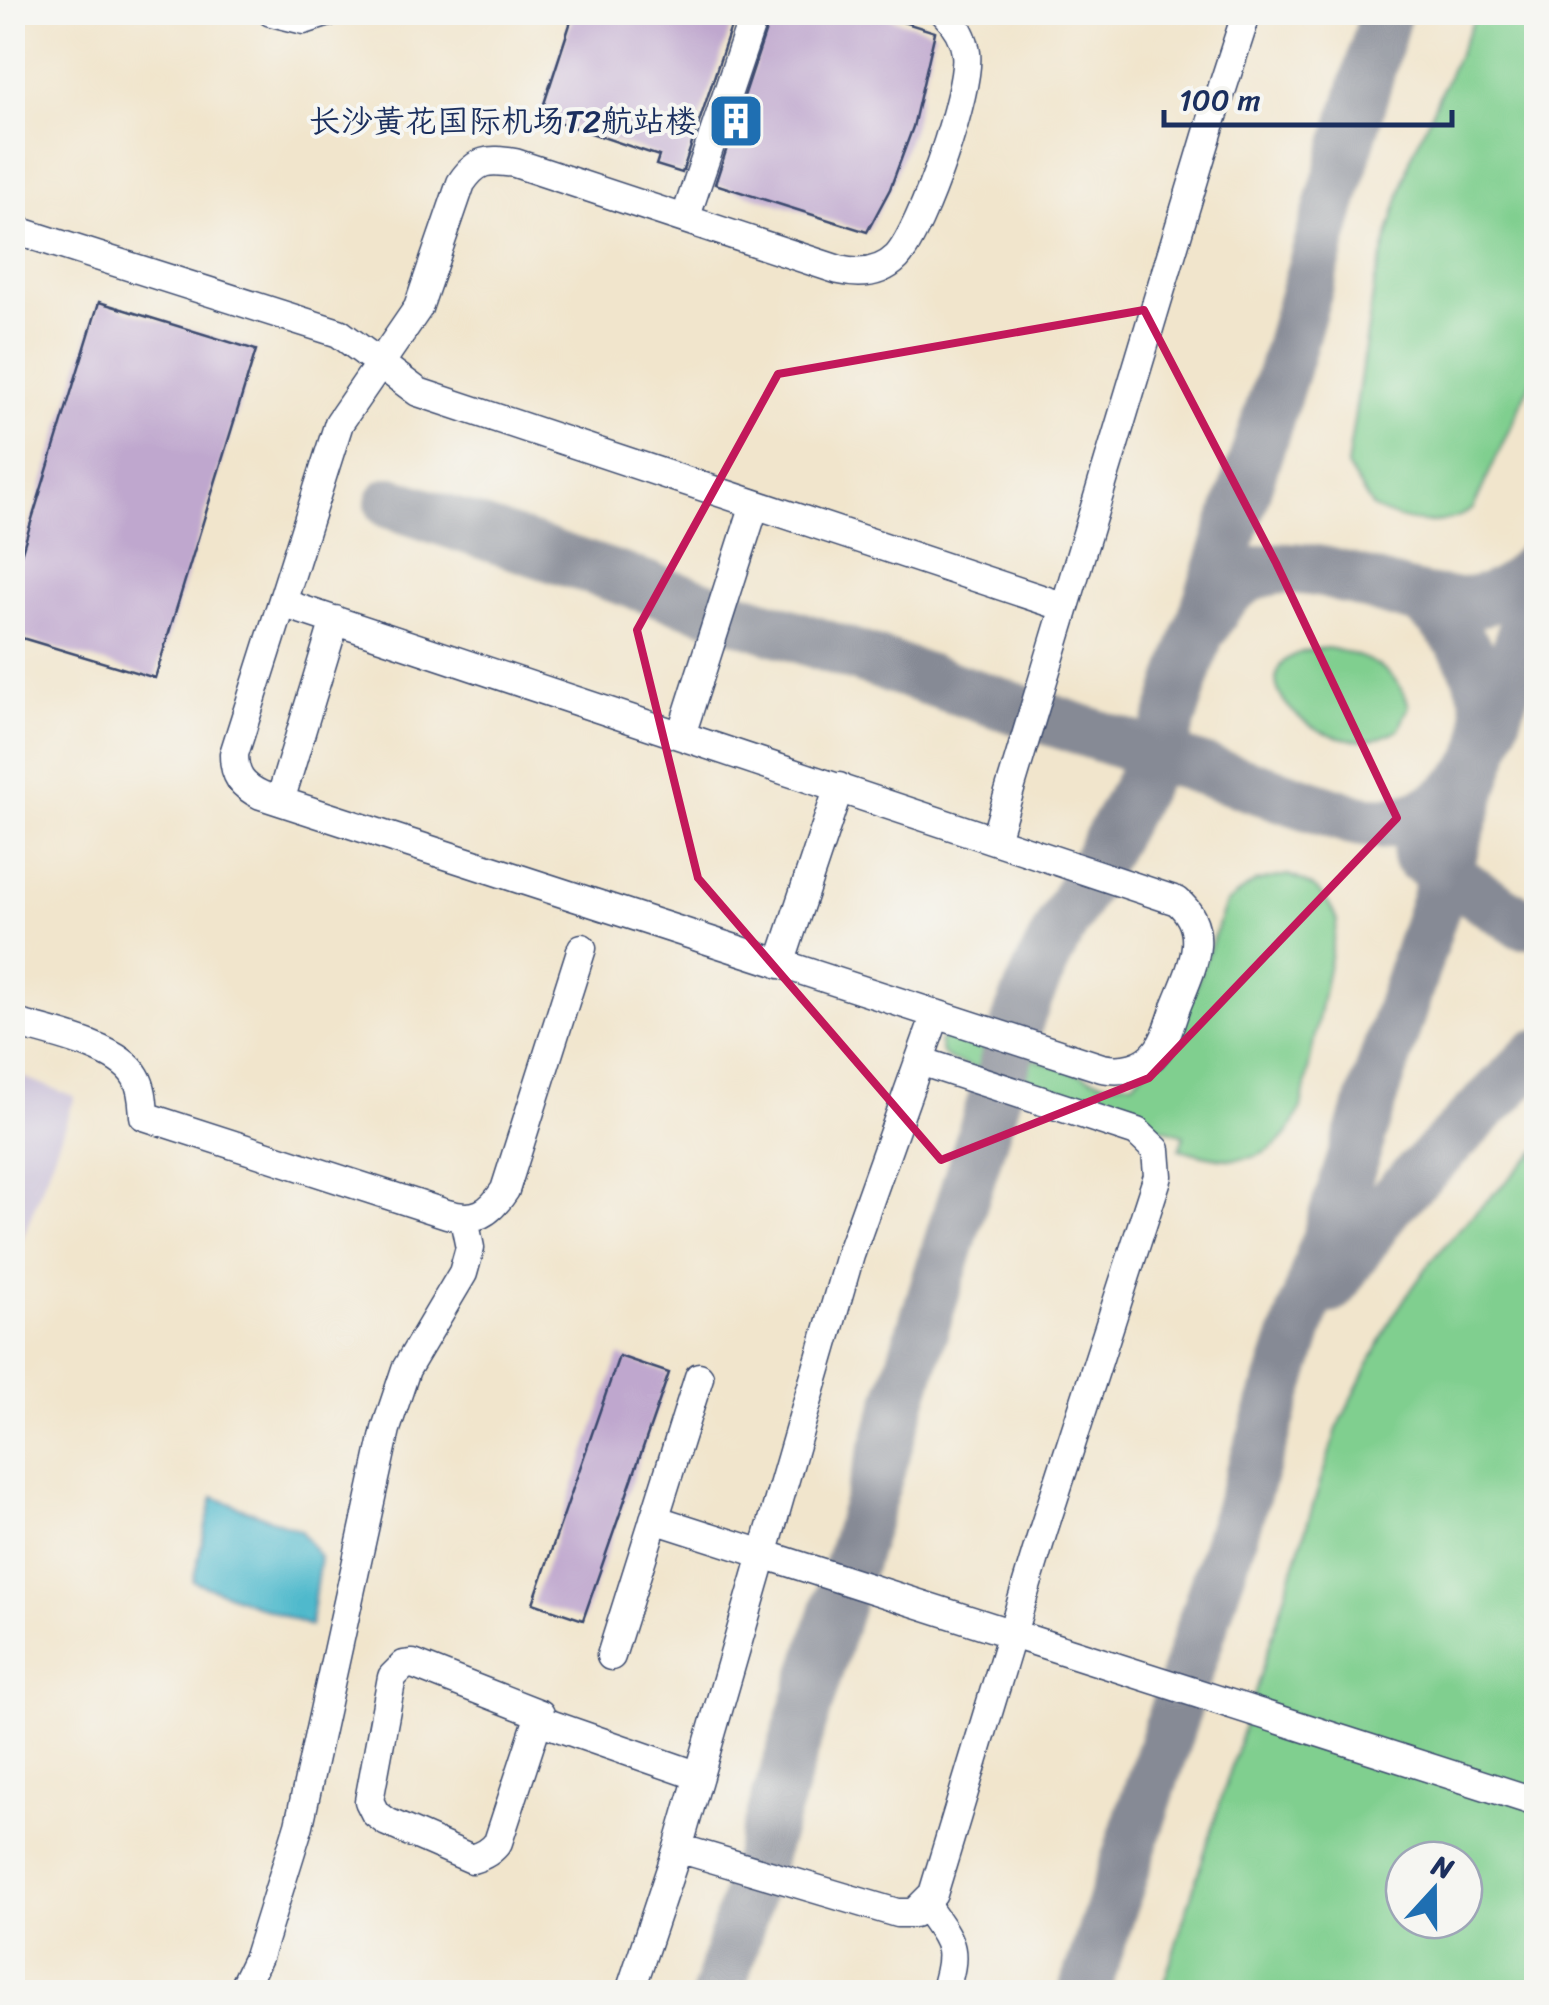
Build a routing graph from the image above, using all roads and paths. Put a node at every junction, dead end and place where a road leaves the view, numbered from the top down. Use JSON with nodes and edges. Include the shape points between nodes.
{"nodes":[{"id":1,"x":271,"y":12,"type":"edge"},
{"id":2,"x":329,"y":12,"type":"edge"},
{"id":3,"x":754,"y":12,"type":"edge"},
{"id":4,"x":944,"y":12,"type":"edge"},
{"id":5,"x":1247,"y":12,"type":"edge"},
{"id":6,"x":685,"y":219,"type":"junction"},
{"id":7,"x":12,"y":229,"type":"edge"},
{"id":8,"x":380,"y":364,"type":"junction"},
{"id":9,"x":756,"y":504,"type":"junction"},
{"id":10,"x":282,"y":603,"type":"junction"},
{"id":11,"x":1066,"y":607,"type":"junction"},
{"id":12,"x":334,"y":620,"type":"junction"},
{"id":13,"x":681,"y":735,"type":"junction"},
{"id":14,"x":839,"y":787,"type":"junction"},
{"id":15,"x":280,"y":801,"type":"junction"},
{"id":16,"x":995,"y":839,"type":"junction"},
{"id":17,"x":582,"y":948,"type":"dead end"},
{"id":18,"x":780,"y":964,"type":"junction"},
{"id":19,"x":936,"y":1014,"type":"junction"},
{"id":20,"x":12,"y":1022,"type":"edge"},
{"id":21,"x":920,"y":1061,"type":"junction"},
{"id":22,"x":464,"y":1219,"type":"junction"},
{"id":23,"x":699,"y":1377,"type":"dead end"},
{"id":24,"x":654,"y":1519,"type":"junction"},
{"id":25,"x":764,"y":1552,"type":"junction"},
{"id":26,"x":1013,"y":1632,"type":"junction"},
{"id":27,"x":611,"y":1656,"type":"dead end"},
{"id":28,"x":538,"y":1720,"type":"junction"},
{"id":29,"x":700,"y":1776,"type":"junction"},
{"id":30,"x":1536,"y":1802,"type":"edge"},
{"id":31,"x":678,"y":1848,"type":"junction"},
{"id":32,"x":925,"y":1905,"type":"junction"},
{"id":33,"x":241,"y":1992,"type":"edge"},
{"id":34,"x":630,"y":1992,"type":"edge"},
{"id":35,"x":944,"y":1992,"type":"edge"}],
"edges":[{"from":1,"to":2,"type":"lane","via":[[304,20]]},
{"from":3,"to":6,"type":"lane"},
{"from":4,"to":6,"type":"lane","via":[[962,37],[964,84],[922,212],[896,258],[866,273],[851,272]]},
{"from":5,"to":11,"type":"lane"},
{"from":6,"to":8,"type":"lane","via":[[515,163],[486,161],[471,168],[418,308]]},
{"from":7,"to":8,"type":"lane","via":[[340,333]]},
{"from":8,"to":9,"type":"lane","via":[[418,392]]},
{"from":8,"to":10,"type":"lane","via":[[339,423]]},
{"from":9,"to":11,"type":"lane"},
{"from":9,"to":13,"type":"lane"},
{"from":10,"to":12,"type":"lane"},
{"from":10,"to":15,"type":"lane","via":[[234,754],[234,769],[248,790]]},
{"from":11,"to":16,"type":"lane"},
{"from":12,"to":13,"type":"lane"},
{"from":12,"to":15,"type":"lane"},
{"from":13,"to":14,"type":"lane"},
{"from":14,"to":16,"type":"lane"},
{"from":14,"to":18,"type":"lane"},
{"from":15,"to":18,"type":"lane"},
{"from":16,"to":19,"type":"lane","via":[[1177,901],[1194,920],[1196,955],[1158,1050],[1126,1070]]},
{"from":17,"to":22,"type":"lane","via":[[505,1190],[492,1210]]},
{"from":18,"to":19,"type":"lane"},
{"from":19,"to":21,"type":"lane"},
{"from":20,"to":22,"type":"lane","via":[[121,1059],[136,1075],[144,1116]]},
{"from":21,"to":25,"type":"lane","via":[[850,1256]]},
{"from":21,"to":26,"type":"lane","via":[[1137,1132],[1156,1150],[1159,1163]]},
{"from":22,"to":33,"type":"lane","via":[[470,1248],[464,1273],[406,1369],[386,1429],[299,1826]]},
{"from":23,"to":24,"type":"lane"},
{"from":24,"to":25,"type":"lane"},
{"from":24,"to":27,"type":"lane"},
{"from":25,"to":26,"type":"lane"},
{"from":25,"to":29,"type":"lane"},
{"from":26,"to":30,"type":"lane"},
{"from":26,"to":32,"type":"lane","via":[[940,1881]]},
{"from":28,"to":28,"type":"lane","via":[[540,1714],[404,1665],[392,1677],[368,1793],[371,1807],[387,1822],[472,1859],[489,1852]]},
{"from":28,"to":29,"type":"lane"},
{"from":29,"to":31,"type":"lane"},
{"from":31,"to":32,"type":"lane","via":[[897,1914]]},
{"from":31,"to":34,"type":"lane"},
{"from":32,"to":35,"type":"lane","via":[[952,1949]]}]}
